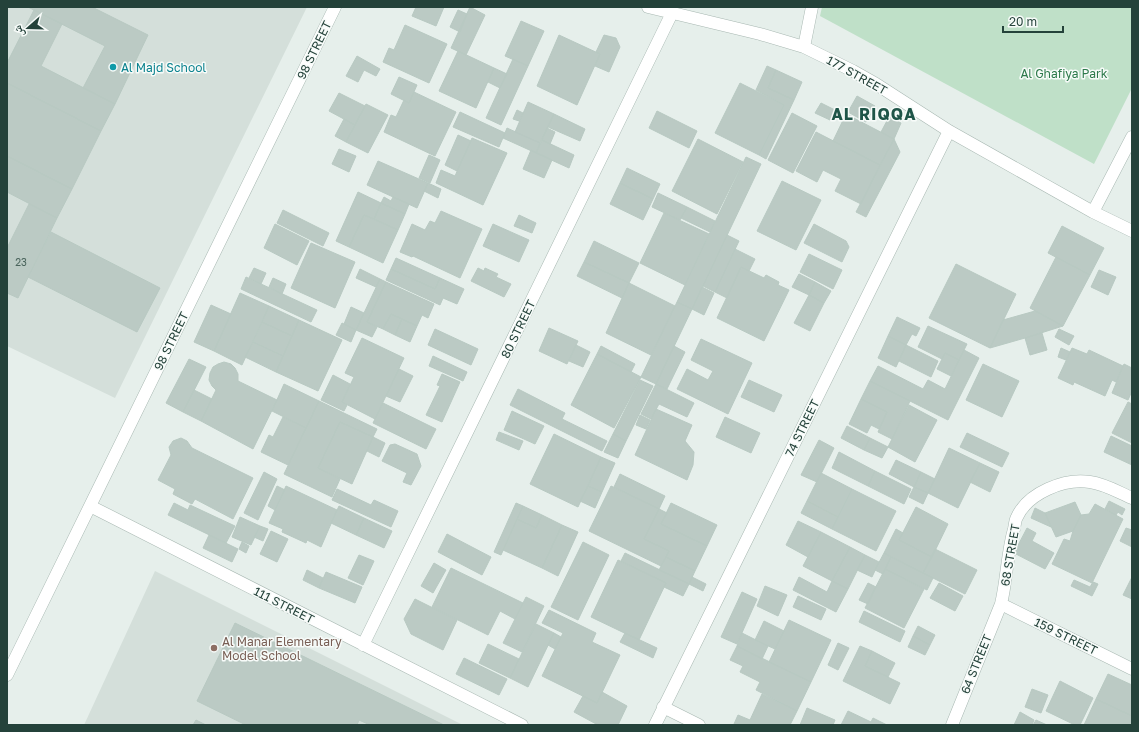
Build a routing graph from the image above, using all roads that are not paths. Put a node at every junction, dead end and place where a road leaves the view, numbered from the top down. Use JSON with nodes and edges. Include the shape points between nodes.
{"nodes":[{"id":1,"x":335,"y":7,"type":"edge"},
{"id":2,"x":648,"y":7,"type":"edge"},
{"id":3,"x":812,"y":7,"type":"edge"},
{"id":4,"x":672,"y":13,"type":"junction"},
{"id":5,"x":804,"y":47,"type":"junction"},
{"id":6,"x":949,"y":131,"type":"junction"},
{"id":7,"x":1132,"y":137,"type":"edge"},
{"id":8,"x":1093,"y":212,"type":"junction"},
{"id":9,"x":1132,"y":231,"type":"edge"},
{"id":10,"x":1132,"y":498,"type":"edge"},
{"id":11,"x":90,"y":506,"type":"junction"},
{"id":12,"x":1001,"y":604,"type":"junction"},
{"id":13,"x":363,"y":645,"type":"junction"},
{"id":14,"x":10,"y":662,"type":"edge"},
{"id":15,"x":1132,"y":669,"type":"edge"},
{"id":16,"x":7,"y":675,"type":"edge"},
{"id":17,"x":663,"y":707,"type":"junction"},
{"id":18,"x":522,"y":725,"type":"edge"},
{"id":19,"x":655,"y":725,"type":"edge"},
{"id":20,"x":699,"y":725,"type":"edge"},
{"id":21,"x":952,"y":725,"type":"edge"}],
"edges":[{"from":1,"to":11,"type":"street","name":"98 STREET"},
{"from":2,"to":4,"type":"street","name":"177 STREET"},
{"from":3,"to":5,"type":"street"},
{"from":4,"to":5,"type":"street","name":"177 STREET"},
{"from":4,"to":13,"type":"street","name":"80 STREET"},
{"from":5,"to":6,"type":"street","name":"177 STREET","via":[[853,71]]},
{"from":6,"to":8,"type":"street","name":"177 STREET"},
{"from":6,"to":17,"type":"street","name":"74 STREET"},
{"from":7,"to":8,"type":"street"},
{"from":8,"to":9,"type":"street","name":"177 STREET"},
{"from":10,"to":12,"type":"street","name":"68 STREET","via":[[1108,486],[1072,481],[1040,493],[1026,504],[1017,517],[1012,536]]},
{"from":11,"to":13,"type":"street","name":"111 STREET"},
{"from":11,"to":14,"type":"street","name":"98 STREET"},
{"from":12,"to":15,"type":"street","name":"159 STREET"},
{"from":12,"to":21,"type":"street","name":"64 STREET"},
{"from":13,"to":18,"type":"street","name":"111 STREET"},
{"from":14,"to":16,"type":"street","name":"98 STREET"},
{"from":17,"to":19,"type":"street","name":"74 STREET"},
{"from":17,"to":20,"type":"street"}]}
